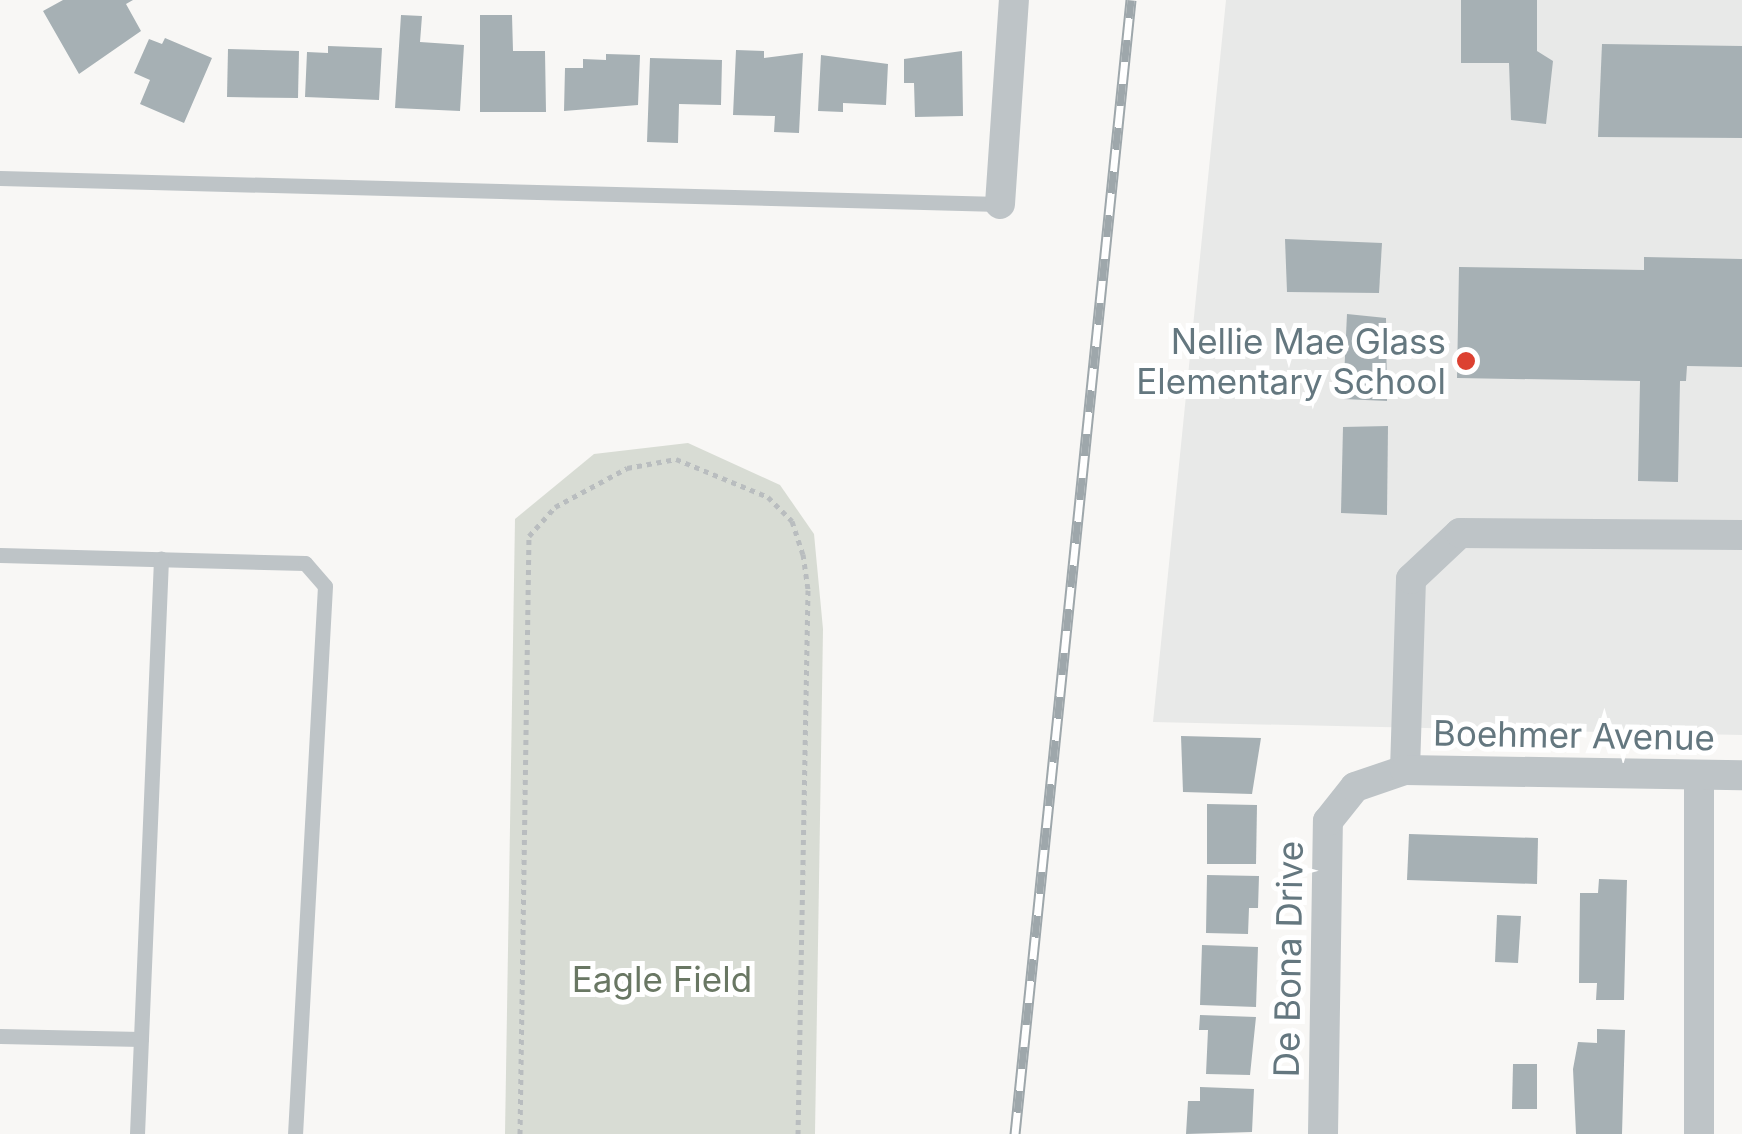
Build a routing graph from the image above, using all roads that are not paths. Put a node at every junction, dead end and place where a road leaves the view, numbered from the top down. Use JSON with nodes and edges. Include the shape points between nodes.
{"nodes":[{"id":1,"x":1014,"y":0,"type":"edge"},
{"id":2,"x":0,"y":178,"type":"edge"},
{"id":3,"x":1000,"y":204,"type":"joint"},
{"id":4,"x":1742,"y":536,"type":"edge"},
{"id":5,"x":0,"y":555,"type":"edge"},
{"id":6,"x":161,"y":560,"type":"junction"},
{"id":7,"x":1405,"y":770,"type":"junction"},
{"id":8,"x":1742,"y":775,"type":"edge"},
{"id":9,"x":1698,"y":777,"type":"junction"},
{"id":10,"x":0,"y":1036,"type":"edge"},
{"id":11,"x":142,"y":1039,"type":"junction"},
{"id":12,"x":137,"y":1134,"type":"edge"},
{"id":13,"x":294,"y":1134,"type":"edge"},
{"id":14,"x":1323,"y":1134,"type":"edge"},
{"id":15,"x":1699,"y":1134,"type":"edge"}],
"edges":[{"from":1,"to":3,"type":"street"},
{"from":2,"to":3,"type":"lane"},
{"from":4,"to":7,"type":"street","via":[[1460,534],[1411,578]]},
{"from":5,"to":6,"type":"lane"},
{"from":6,"to":11,"type":"lane"},
{"from":6,"to":13,"type":"lane","via":[[305,563],[325,586]]},
{"from":7,"to":9,"type":"street","name":"Boehmer Avenue"},
{"from":7,"to":14,"type":"street","name":"De Bona Drive","via":[[1356,787],[1328,821]]},
{"from":8,"to":9,"type":"street","name":"Boehmer Avenue"},
{"from":9,"to":15,"type":"street"},
{"from":10,"to":11,"type":"lane"},
{"from":11,"to":12,"type":"lane"}]}
